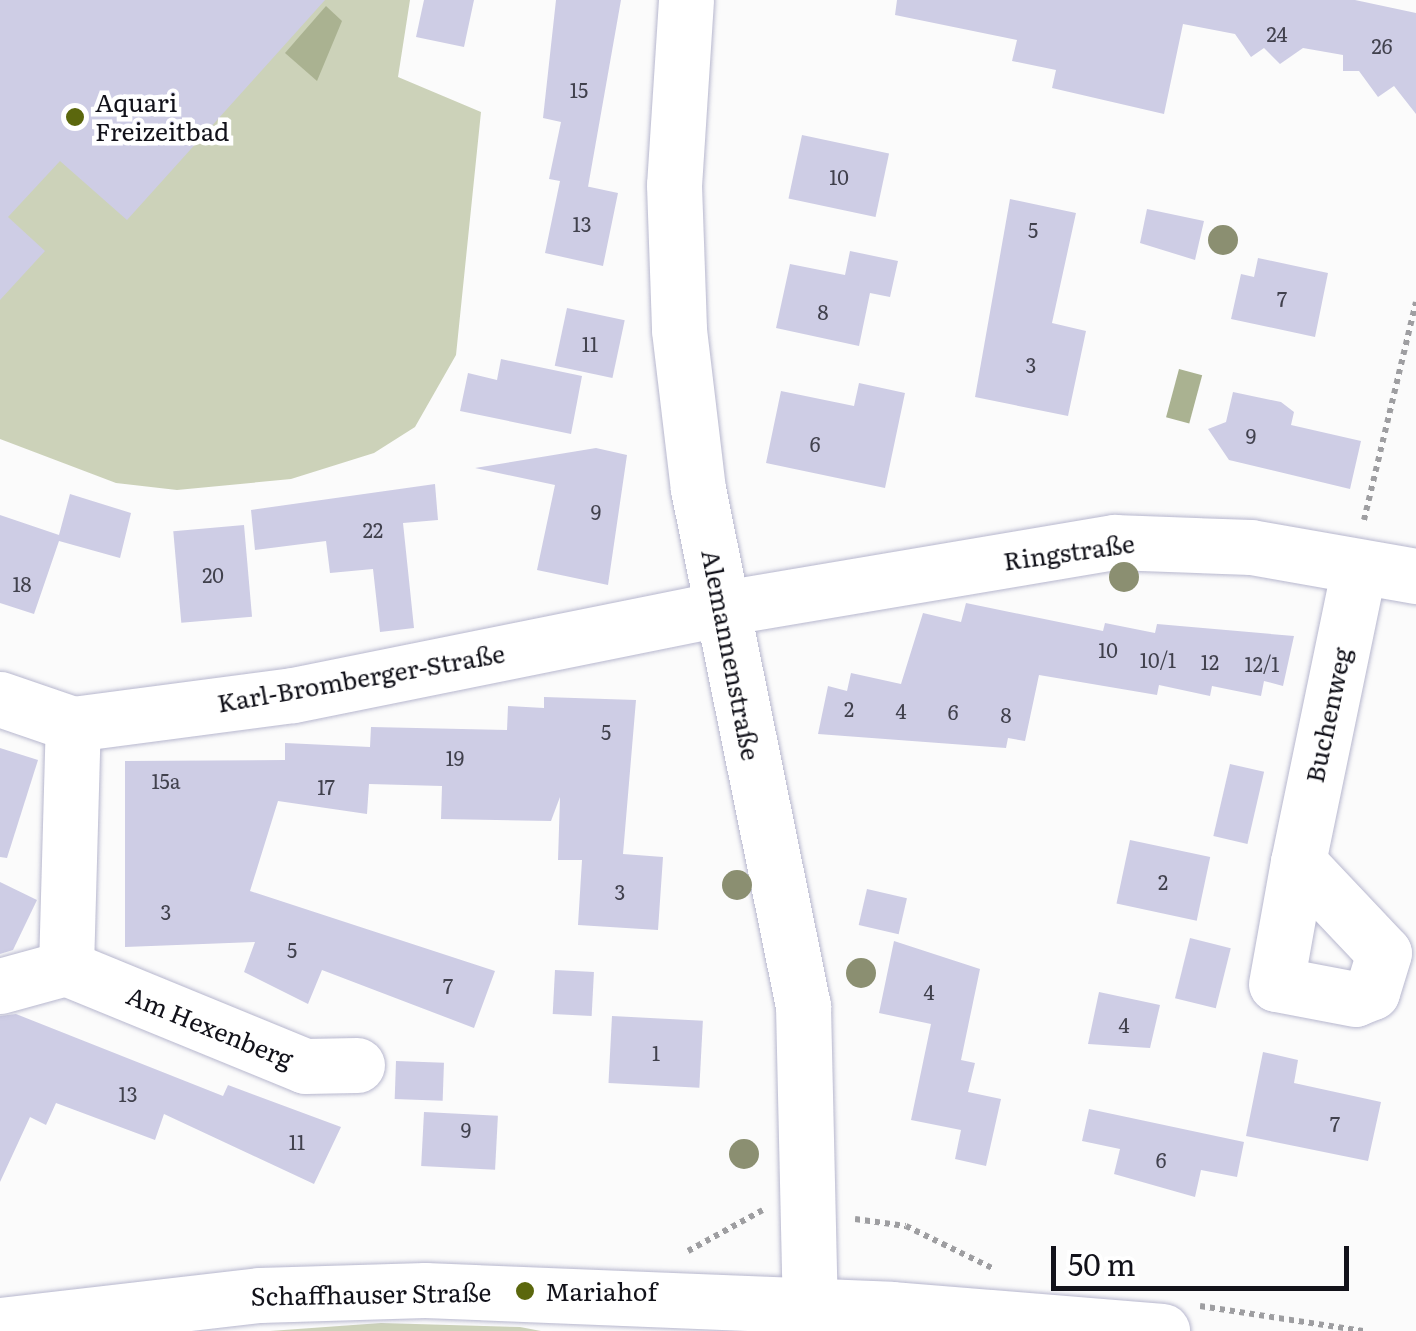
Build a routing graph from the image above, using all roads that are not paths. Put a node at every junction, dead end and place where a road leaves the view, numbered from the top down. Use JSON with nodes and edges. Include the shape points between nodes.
{"nodes":[{"id":1,"x":686,"y":0,"type":"edge"},
{"id":2,"x":1359,"y":567,"type":"junction"},
{"id":3,"x":1416,"y":576,"type":"edge"},
{"id":4,"x":723,"y":608,"type":"junction"},
{"id":5,"x":0,"y":699,"type":"edge"},
{"id":6,"x":73,"y":724,"type":"junction"},
{"id":7,"x":1298,"y":862,"type":"dead end"},
{"id":8,"x":66,"y":968,"type":"junction"},
{"id":9,"x":0,"y":986,"type":"edge"},
{"id":10,"x":357,"y":1066,"type":"dead end"},
{"id":11,"x":810,"y":1307,"type":"junction"},
{"id":12,"x":749,"y":1316,"type":"edge"},
{"id":13,"x":0,"y":1325,"type":"edge"},
{"id":14,"x":1162,"y":1331,"type":"edge"}],
"edges":[{"from":1,"to":4,"type":"street","name":"Alemannenstraße","via":[[674,185],[680,330]]},
{"from":2,"to":3,"type":"street","name":"Ringstraße"},
{"from":2,"to":4,"type":"street","name":"Ringstraße","via":[[1251,547],[1114,542]]},
{"from":2,"to":7,"type":"street","name":"Buchenweg"},
{"from":4,"to":6,"type":"street","name":"Karl-Bromberger-Straße","via":[[293,695]]},
{"from":4,"to":11,"type":"street","name":"Alemannenstraße","via":[[803,1006],[814,1165]]},
{"from":5,"to":6,"type":"street","name":"Karl-Bromberger-Straße"},
{"from":6,"to":8,"type":"street"},
{"from":8,"to":9,"type":"street"},
{"from":8,"to":10,"type":"street","name":"Am Hexenberg","via":[[304,1066]]},
{"from":11,"to":12,"type":"street","name":"Schaffhauser Straße"},
{"from":11,"to":14,"type":"street","name":"Schaffhauser Straße"},
{"from":12,"to":13,"type":"street","name":"Schaffhauser Straße","via":[[508,1290],[259,1295]]}]}
